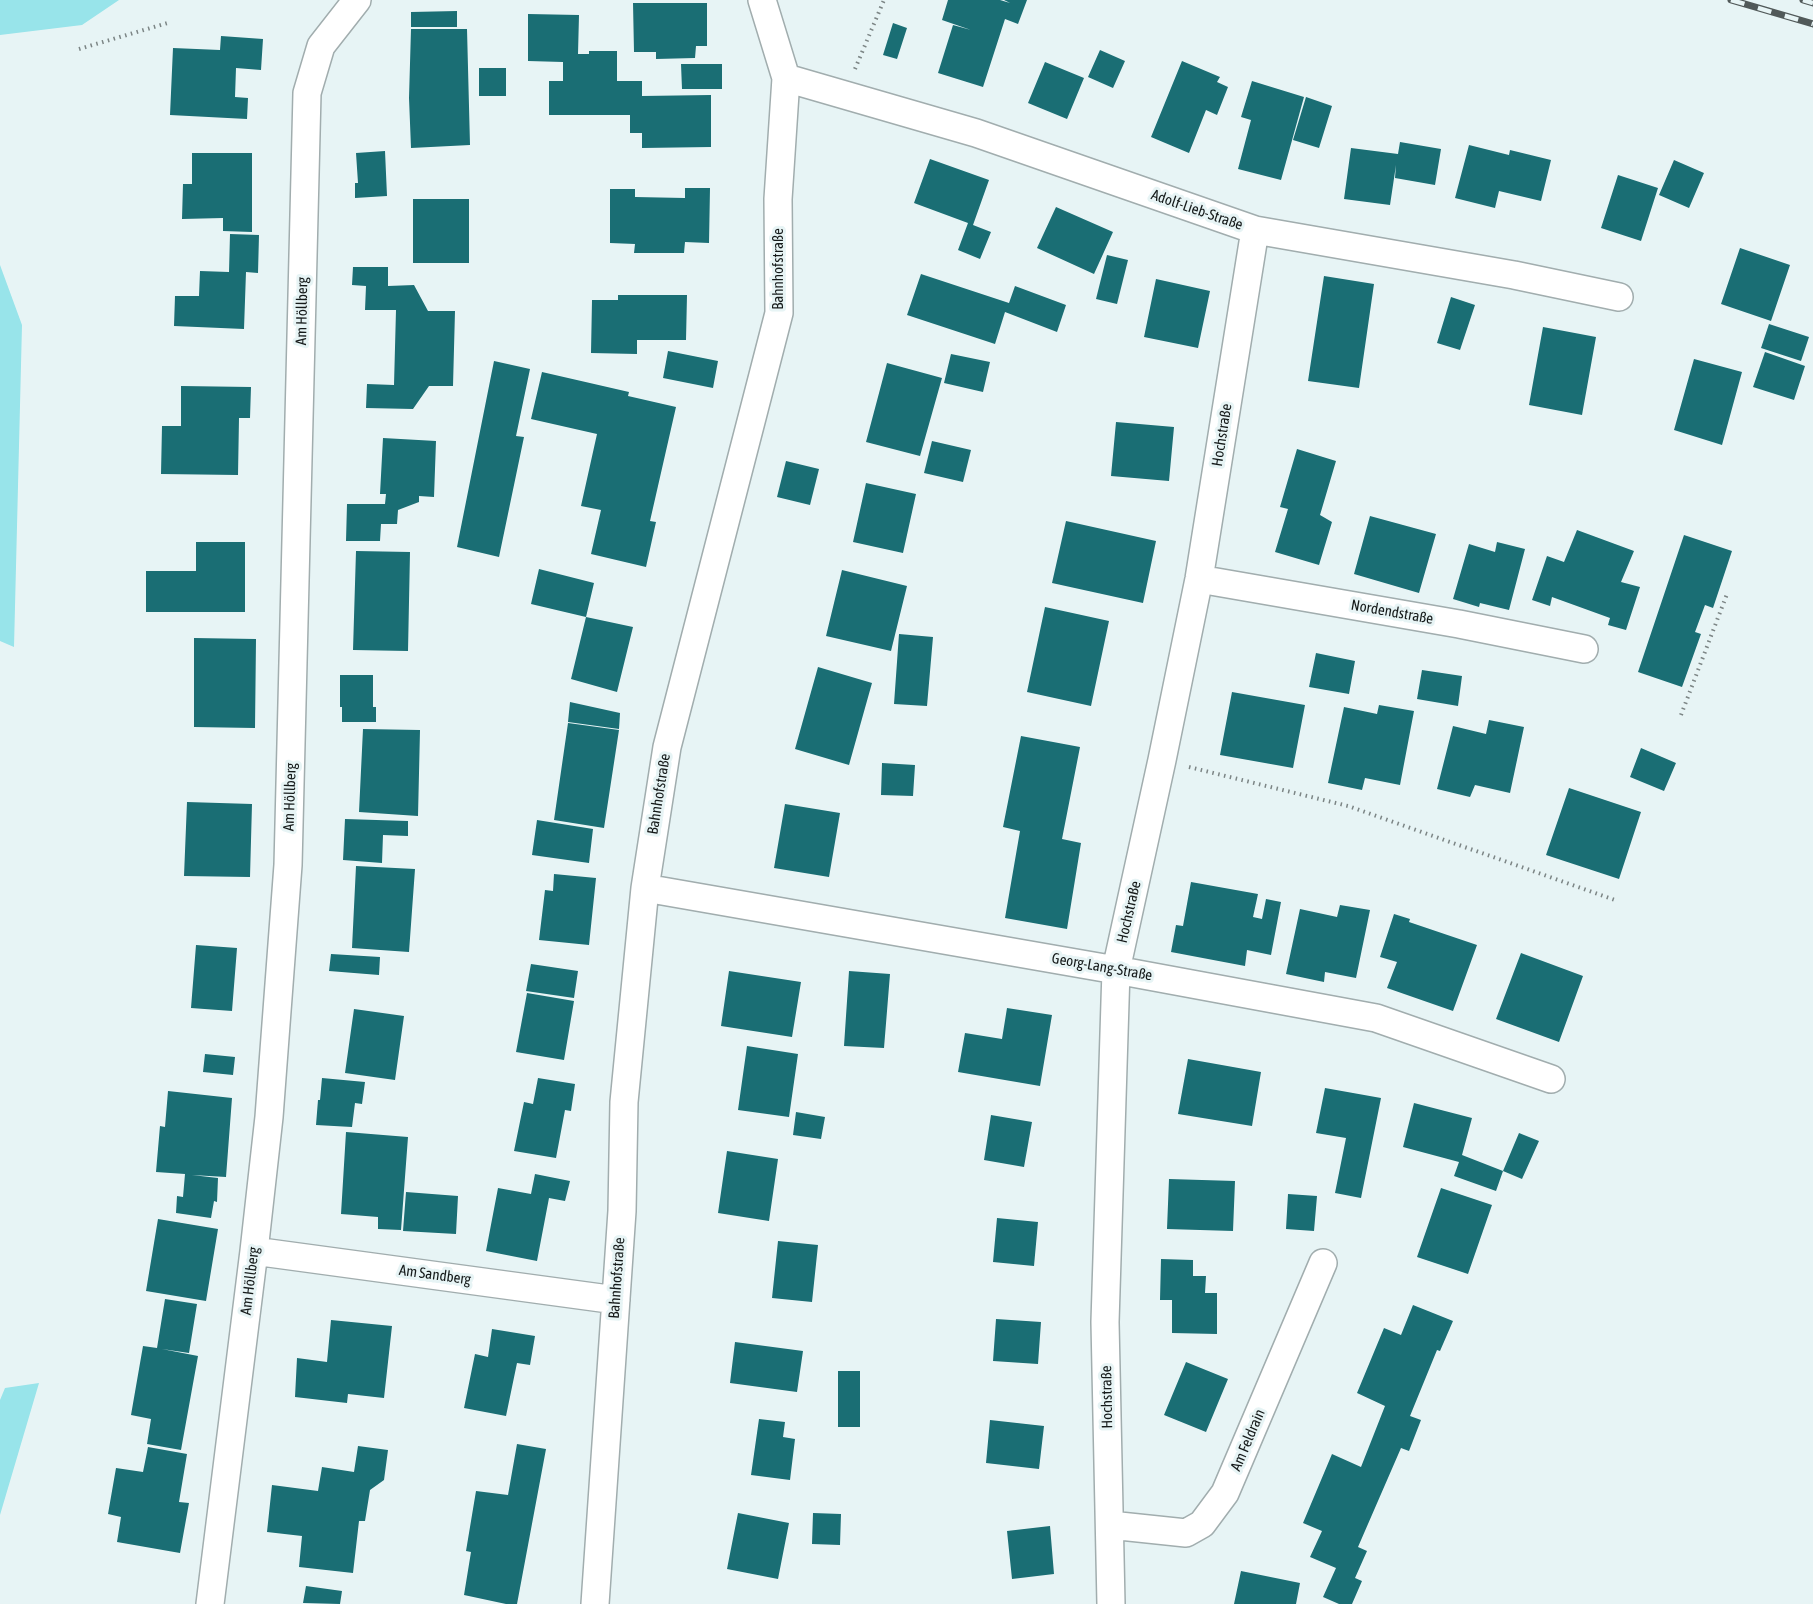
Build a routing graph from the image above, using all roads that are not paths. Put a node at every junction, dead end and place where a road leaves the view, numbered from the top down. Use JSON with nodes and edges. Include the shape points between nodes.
{"nodes":[{"id":1,"x":357,"y":0,"type":"edge"},
{"id":2,"x":762,"y":0,"type":"edge"},
{"id":3,"x":786,"y":78,"type":"junction"},
{"id":4,"x":1255,"y":230,"type":"junction"},
{"id":5,"x":1619,"y":297,"type":"dead end"},
{"id":6,"x":1199,"y":579,"type":"junction"},
{"id":7,"x":1584,"y":649,"type":"dead end"},
{"id":8,"x":645,"y":888,"type":"junction"},
{"id":9,"x":1116,"y":970,"type":"junction"},
{"id":10,"x":1551,"y":1079,"type":"dead end"},
{"id":11,"x":254,"y":1251,"type":"junction"},
{"id":12,"x":1323,"y":1263,"type":"dead end"},
{"id":13,"x":616,"y":1300,"type":"junction"},
{"id":14,"x":1110,"y":1525,"type":"junction"},
{"id":15,"x":210,"y":1604,"type":"edge"},
{"id":16,"x":595,"y":1604,"type":"edge"},
{"id":17,"x":1111,"y":1604,"type":"edge"}],
"edges":[{"from":1,"to":11,"type":"street","name":"Am Höllberg","via":[[321,46],[307,93],[288,865],[269,1117]]},
{"from":2,"to":3,"type":"street","name":"Bahnhofstraße"},
{"from":3,"to":4,"type":"street","name":"Adolf-Lieb-Straße","via":[[976,133]]},
{"from":3,"to":8,"type":"street","name":"Bahnhofstraße","via":[[777,199],[779,313],[666,747]]},
{"from":4,"to":5,"type":"street","name":"Adolf-Lieb-Straße"},
{"from":4,"to":6,"type":"street","name":"Hochstraße"},
{"from":6,"to":7,"type":"street","name":"Nordendstraße"},
{"from":6,"to":9,"type":"street","name":"Hochstraße"},
{"from":8,"to":9,"type":"street","name":"Georg-Lang-Straße"},
{"from":8,"to":13,"type":"street","name":"Bahnhofstraße","via":[[624,1102]]},
{"from":9,"to":10,"type":"street","name":"Georg-Lang-Straße","via":[[1376,1018]]},
{"from":9,"to":14,"type":"street","name":"Hochstraße","via":[[1105,1322]]},
{"from":11,"to":13,"type":"street","name":"Am Sandberg"},
{"from":11,"to":15,"type":"street","name":"Am Höllberg"},
{"from":12,"to":14,"type":"street","name":"Am Feldrain","via":[[1225,1493],[1202,1524],[1186,1533]]},
{"from":13,"to":16,"type":"street","name":"Bahnhofstraße"},
{"from":14,"to":17,"type":"street","name":"Hochstraße"}]}
